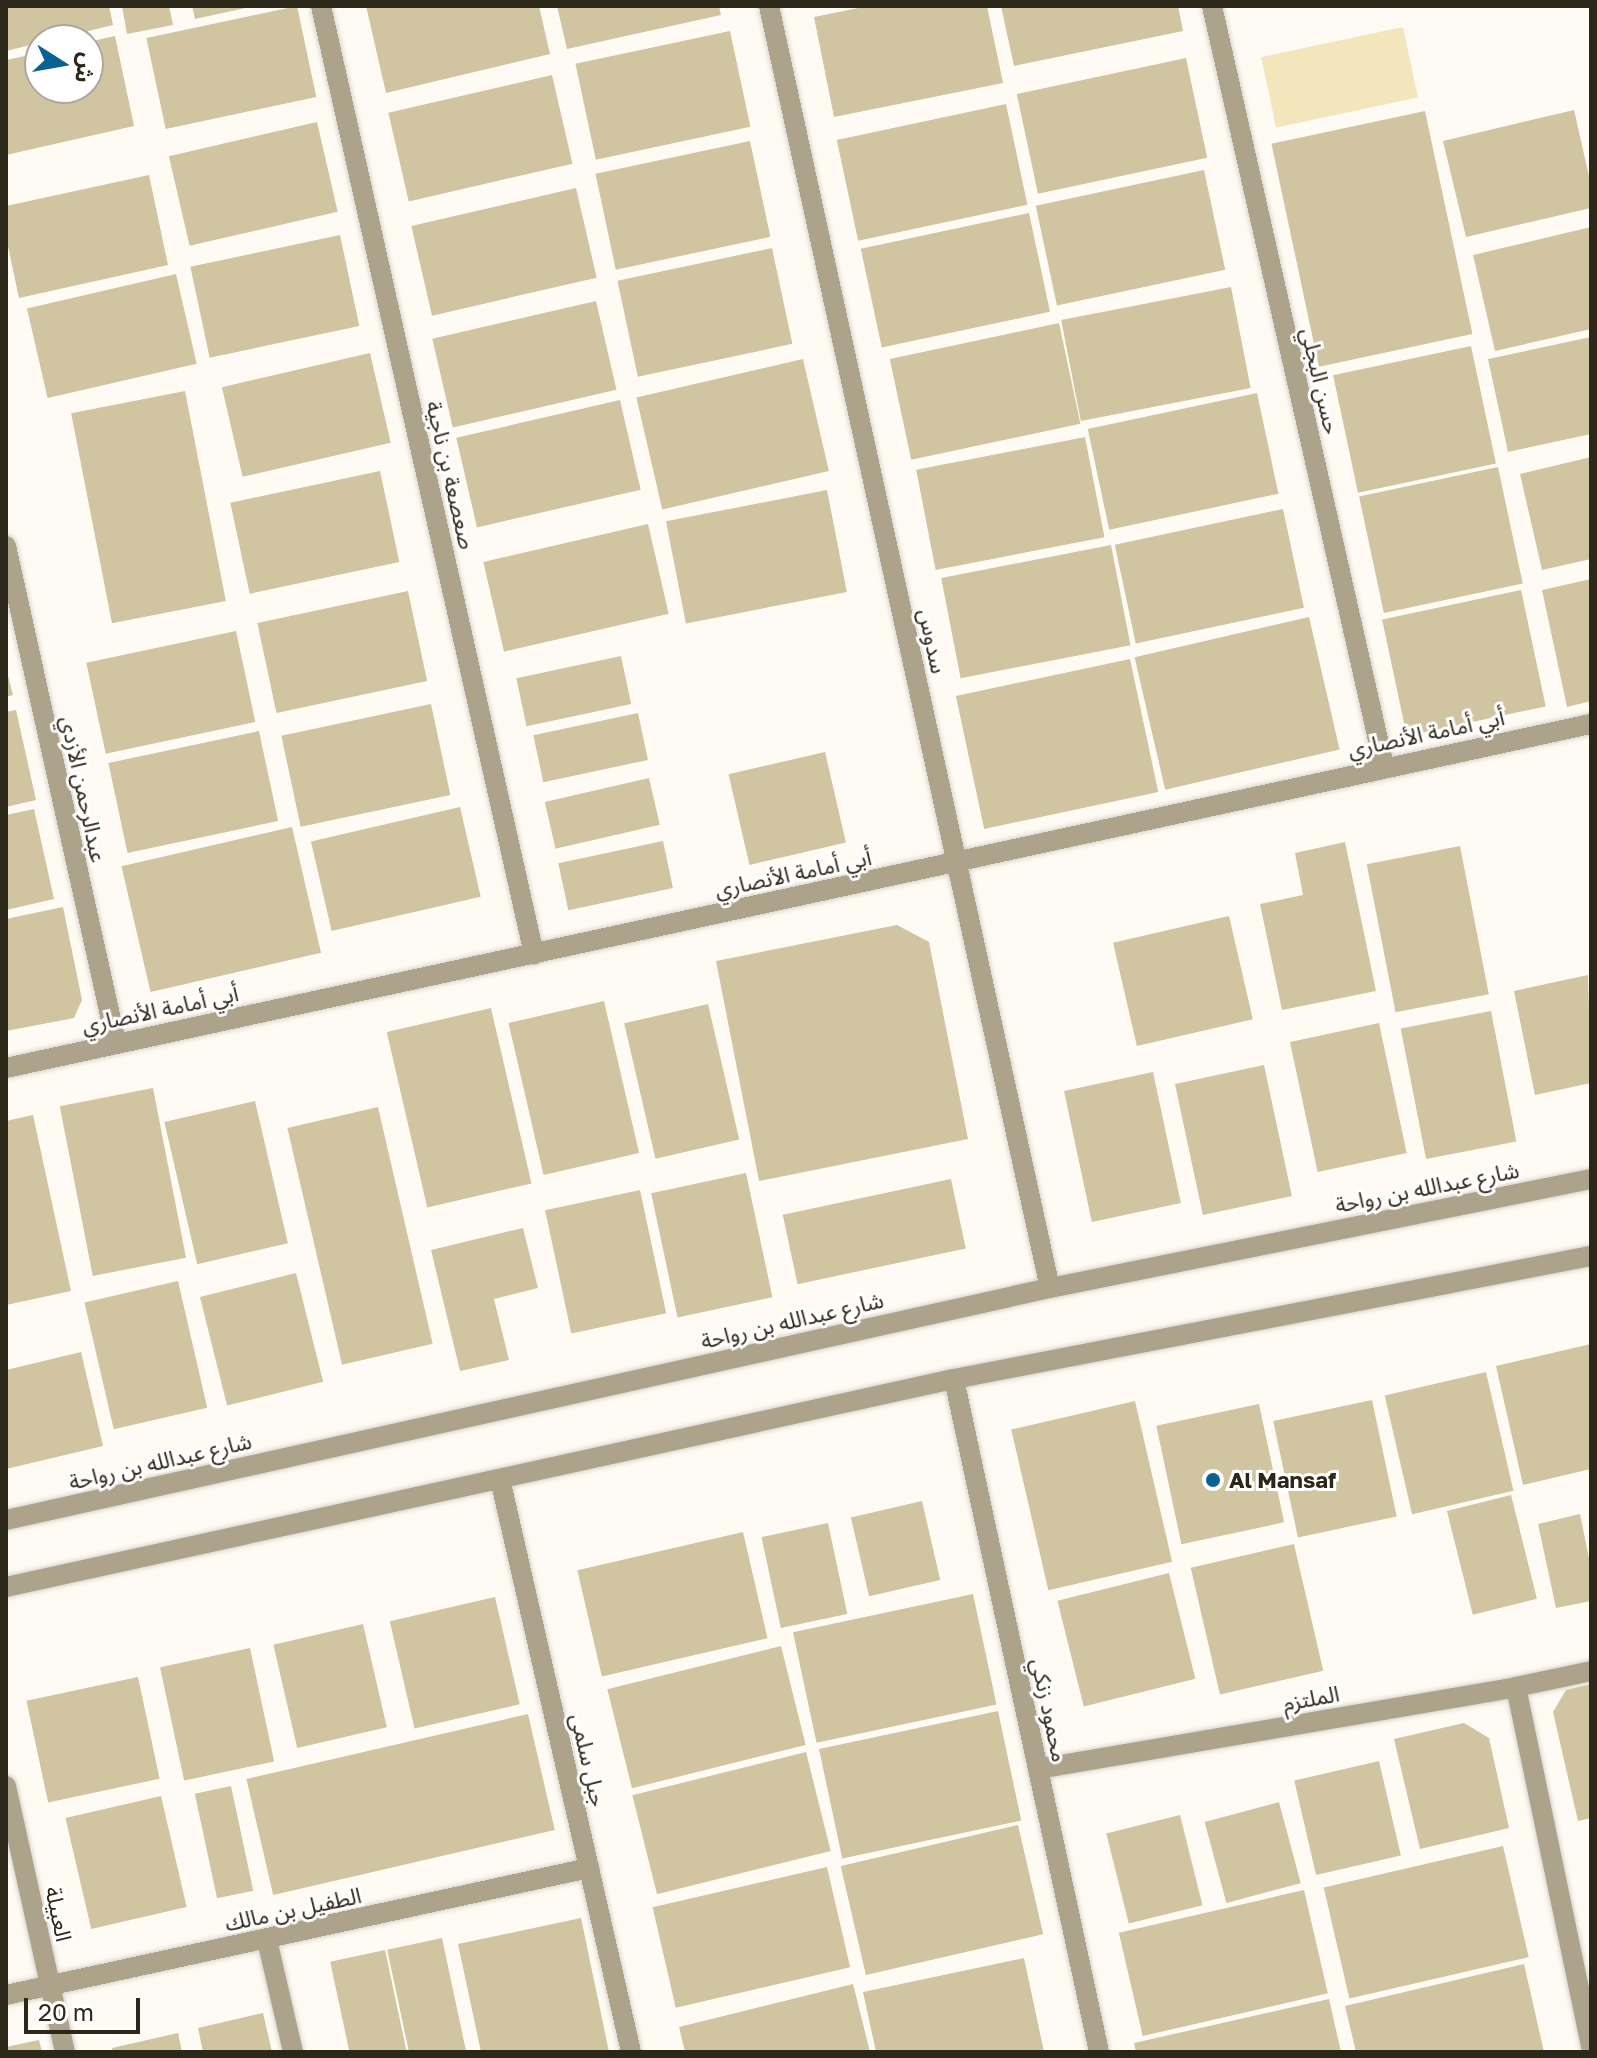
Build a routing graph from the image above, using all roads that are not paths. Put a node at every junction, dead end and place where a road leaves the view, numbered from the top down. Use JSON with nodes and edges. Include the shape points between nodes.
{"nodes":[{"id":1,"x":321,"y":6,"type":"edge"},
{"id":2,"x":769,"y":6,"type":"edge"},
{"id":3,"x":1212,"y":6,"type":"edge"},
{"id":4,"x":6,"y":546,"type":"edge"},
{"id":5,"x":1591,"y":724,"type":"edge"},
{"id":6,"x":1384,"y":766,"type":"junction"},
{"id":7,"x":957,"y":862,"type":"junction"},
{"id":8,"x":534,"y":954,"type":"junction"},
{"id":9,"x":116,"y":1042,"type":"junction"},
{"id":10,"x":6,"y":1068,"type":"edge"},
{"id":11,"x":1591,"y":1179,"type":"edge"},
{"id":12,"x":1591,"y":1256,"type":"edge"},
{"id":13,"x":1050,"y":1288,"type":"junction"},
{"id":14,"x":954,"y":1379,"type":"junction"},
{"id":15,"x":500,"y":1479,"type":"junction"},
{"id":16,"x":6,"y":1520,"type":"edge"},
{"id":17,"x":6,"y":1587,"type":"edge"},
{"id":18,"x":1591,"y":1671,"type":"edge"},
{"id":19,"x":1516,"y":1687,"type":"junction"},
{"id":20,"x":1038,"y":1769,"type":"junction"},
{"id":21,"x":6,"y":1786,"type":"edge"},
{"id":22,"x":589,"y":1868,"type":"junction"},
{"id":23,"x":267,"y":1940,"type":"junction"},
{"id":24,"x":50,"y":1984,"type":"junction"},
{"id":25,"x":6,"y":1995,"type":"edge"},
{"id":26,"x":1591,"y":2047,"type":"edge"},
{"id":27,"x":65,"y":2052,"type":"edge"},
{"id":28,"x":293,"y":2052,"type":"edge"},
{"id":29,"x":631,"y":2052,"type":"edge"},
{"id":30,"x":1099,"y":2052,"type":"edge"}],
"edges":[{"from":1,"to":8,"type":"street","name":"صعصعة بن ناجية"},
{"from":2,"to":7,"type":"street","name":"سدوس"},
{"from":3,"to":6,"type":"street","name":"حسن البجلي"},
{"from":4,"to":9,"type":"street","name":"عبدالرحمن الأزدي"},
{"from":5,"to":6,"type":"street","name":"أبي أمامة الأنصاري"},
{"from":6,"to":7,"type":"street","name":"أبي أمامة الأنصاري"},
{"from":7,"to":8,"type":"street","name":"أبي أمامة الأنصاري"},
{"from":7,"to":13,"type":"street","name":"سدوس"},
{"from":8,"to":9,"type":"street","name":"أبي أمامة الأنصاري"},
{"from":9,"to":10,"type":"street","name":"أبي أمامة الأنصاري"},
{"from":11,"to":13,"type":"street","name":"شارع عبدالله بن رواحة"},
{"from":12,"to":14,"type":"street"},
{"from":13,"to":16,"type":"street","name":"شارع عبدالله بن رواحة"},
{"from":14,"to":15,"type":"street"},
{"from":14,"to":20,"type":"street","name":"محمود زنكي"},
{"from":15,"to":17,"type":"street"},
{"from":15,"to":22,"type":"street","name":"جبل سلمى"},
{"from":18,"to":19,"type":"street","name":"الملتزم"},
{"from":19,"to":20,"type":"street","name":"الملتزم"},
{"from":19,"to":26,"type":"street"},
{"from":20,"to":30,"type":"street","name":"محمود زنكي"},
{"from":21,"to":24,"type":"street","name":"العبيلة"},
{"from":22,"to":23,"type":"street","name":"الطفيل بن مالك"},
{"from":22,"to":29,"type":"street","name":"جبل سلمى"},
{"from":23,"to":24,"type":"street","name":"الطفيل بن مالك"},
{"from":23,"to":28,"type":"street"},
{"from":24,"to":25,"type":"street","name":"الطفيل بن مالك"},
{"from":24,"to":27,"type":"street","name":"العبيلة"}]}
